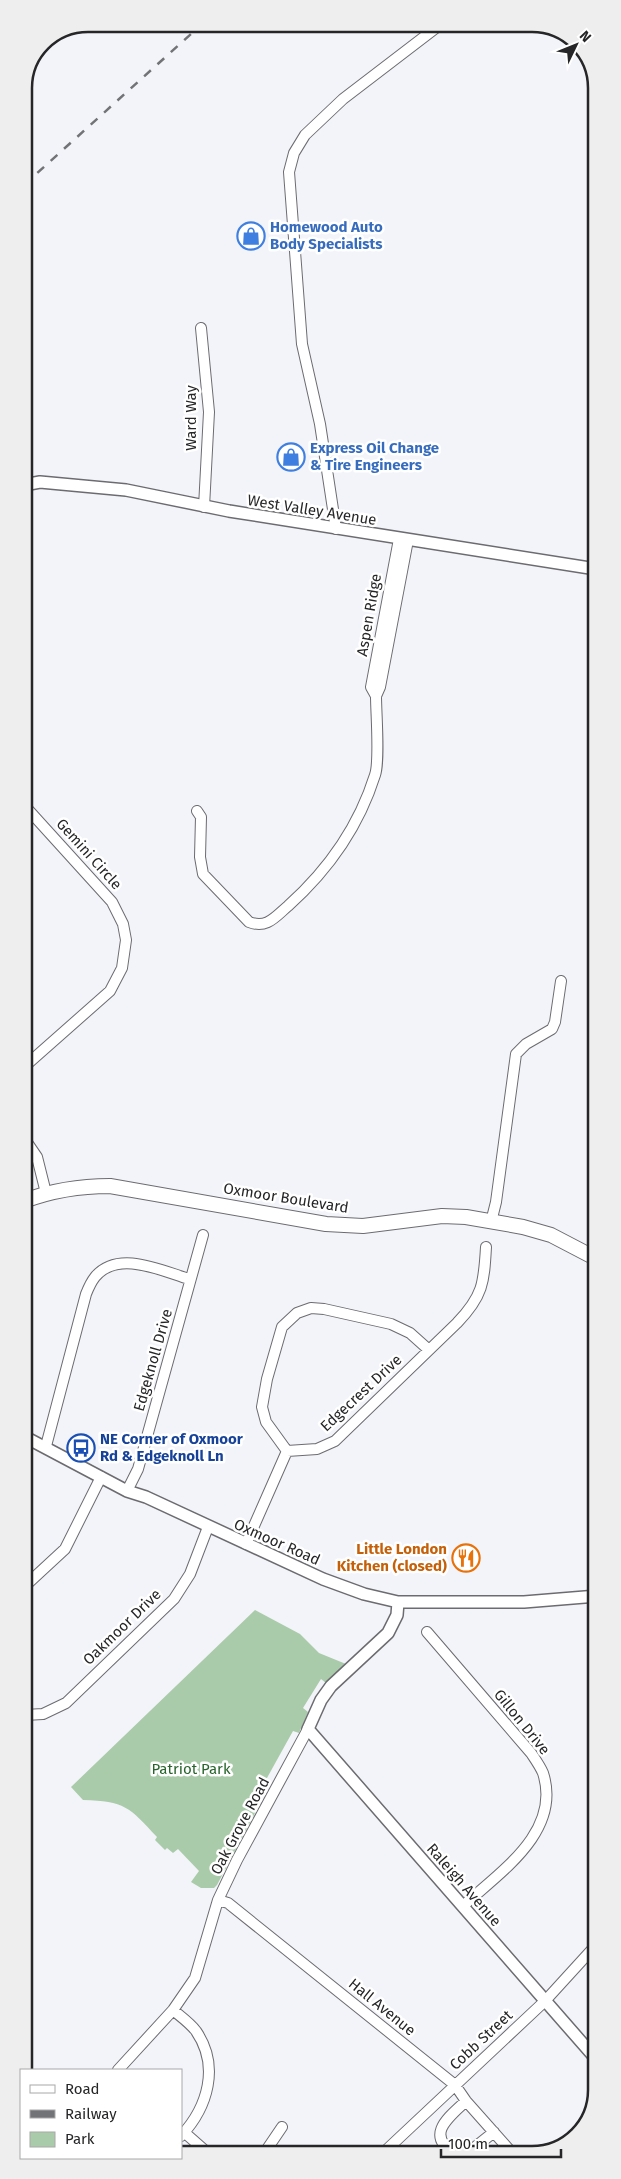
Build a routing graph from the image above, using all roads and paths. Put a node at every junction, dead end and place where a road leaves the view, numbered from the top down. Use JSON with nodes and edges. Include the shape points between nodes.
{"nodes":[{"id":1,"x":430,"y":33,"type":"edge"},
{"id":2,"x":201,"y":328,"type":"dead end"},
{"id":3,"x":32,"y":484,"type":"edge"},
{"id":4,"x":204,"y":507,"type":"junction"},
{"id":5,"x":336,"y":529,"type":"junction"},
{"id":6,"x":403,"y":539,"type":"junction"},
{"id":7,"x":588,"y":568,"type":"edge"},
{"id":8,"x":197,"y":811,"type":"dead end"},
{"id":9,"x":32,"y":814,"type":"edge"},
{"id":10,"x":561,"y":980,"type":"dead end"},
{"id":11,"x":32,"y":1060,"type":"edge"},
{"id":12,"x":32,"y":1150,"type":"edge"},
{"id":13,"x":46,"y":1193,"type":"junction"},
{"id":14,"x":32,"y":1199,"type":"edge"},
{"id":15,"x":491,"y":1222,"type":"junction"},
{"id":16,"x":203,"y":1235,"type":"dead end"},
{"id":17,"x":486,"y":1247,"type":"dead end"},
{"id":18,"x":588,"y":1254,"type":"edge"},
{"id":19,"x":189,"y":1280,"type":"junction"},
{"id":20,"x":429,"y":1350,"type":"junction"},
{"id":21,"x":32,"y":1439,"type":"edge"},
{"id":22,"x":46,"y":1446,"type":"junction"},
{"id":23,"x":287,"y":1451,"type":"junction"},
{"id":24,"x":102,"y":1477,"type":"junction"},
{"id":25,"x":127,"y":1491,"type":"junction"},
{"id":26,"x":208,"y":1527,"type":"junction"},
{"id":27,"x":246,"y":1544,"type":"junction"},
{"id":28,"x":32,"y":1580,"type":"edge"},
{"id":29,"x":588,"y":1597,"type":"edge"},
{"id":30,"x":398,"y":1602,"type":"junction"},
{"id":31,"x":427,"y":1632,"type":"dead end"},
{"id":32,"x":32,"y":1715,"type":"edge"},
{"id":33,"x":308,"y":1729,"type":"junction"},
{"id":34,"x":218,"y":1900,"type":"junction"},
{"id":35,"x":463,"y":1906,"type":"junction"},
{"id":36,"x":588,"y":1954,"type":"edge"},
{"id":37,"x":545,"y":2001,"type":"junction"},
{"id":38,"x":173,"y":2010,"type":"junction"},
{"id":39,"x":588,"y":2050,"type":"edge"},
{"id":40,"x":119,"y":2069,"type":"edge"},
{"id":41,"x":455,"y":2085,"type":"junction"},
{"id":42,"x":466,"y":2101,"type":"junction"},
{"id":43,"x":282,"y":2127,"type":"dead end"},
{"id":44,"x":494,"y":2132,"type":"junction"},
{"id":45,"x":183,"y":2135,"type":"edge"},
{"id":46,"x":198,"y":2146,"type":"edge"},
{"id":47,"x":269,"y":2146,"type":"edge"},
{"id":48,"x":390,"y":2146,"type":"edge"},
{"id":49,"x":443,"y":2146,"type":"edge"},
{"id":50,"x":476,"y":2146,"type":"edge"},
{"id":51,"x":506,"y":2146,"type":"edge"}],
"edges":[{"from":1,"to":5,"type":"street","via":[[343,99],[305,135],[294,153],[290,172],[302,344],[320,424]]},
{"from":2,"to":4,"type":"street","name":"Ward Way","via":[[209,412]]},
{"from":3,"to":4,"type":"street","name":"West Valley Avenue","via":[[126,490]]},
{"from":4,"to":5,"type":"street","name":"West Valley Avenue"},
{"from":5,"to":6,"type":"street","name":"West Valley Avenue"},
{"from":6,"to":7,"type":"street","name":"West Valley Avenue"},
{"from":6,"to":8,"type":"street","name":"Aspen Ridge","via":[[379,669],[371,687],[376,696],[376,773],[344,842],[310,886],[268,924],[257,925],[249,922],[203,874],[201,817]]},
{"from":9,"to":11,"type":"street","name":"Gemini Circle","via":[[112,902],[123,924],[126,940],[122,968],[110,991]]},
{"from":10,"to":15,"type":"street","via":[[552,1029],[526,1044],[516,1054]]},
{"from":12,"to":13,"type":"street","via":[[37,1157]]},
{"from":13,"to":14,"type":"main road","name":"Oxmoor Boulevard"},
{"from":13,"to":15,"type":"main road","name":"Oxmoor Boulevard","via":[[82,1186],[110,1186],[363,1226],[442,1216]]},
{"from":15,"to":18,"type":"main road","name":"Oxmoor Boulevard","via":[[551,1235]]},
{"from":16,"to":19,"type":"street","name":"Edgeknoll Drive"},
{"from":17,"to":20,"type":"street","name":"Edgecrest Drive","via":[[481,1290],[475,1302]]},
{"from":19,"to":22,"type":"street","via":[[135,1264],[120,1263],[95,1277],[86,1294]]},
{"from":19,"to":25,"type":"street","name":"Edgeknoll Drive","via":[[138,1469]]},
{"from":20,"to":23,"type":"street","name":"Edgecrest Drive","via":[[335,1441],[317,1449]]},
{"from":20,"to":23,"type":"street","via":[[410,1333],[391,1324],[324,1309],[311,1308],[297,1313],[282,1327],[266,1379],[262,1407],[266,1422]]},
{"from":21,"to":22,"type":"street","name":"Oxmoor Road"},
{"from":22,"to":24,"type":"street","name":"Oxmoor Road"},
{"from":23,"to":27,"type":"street"},
{"from":24,"to":25,"type":"street","name":"Oxmoor Road"},
{"from":24,"to":28,"type":"street","via":[[65,1549]]},
{"from":25,"to":26,"type":"street","name":"Oxmoor Road"},
{"from":26,"to":27,"type":"street","name":"Oxmoor Road"},
{"from":26,"to":32,"type":"street","name":"Oakmoor Drive","via":[[190,1574],[174,1599],[66,1703],[42,1714]]},
{"from":27,"to":30,"type":"street","name":"Oxmoor Road","via":[[323,1579]]},
{"from":29,"to":30,"type":"street","name":"Oxmoor Road","via":[[520,1602]]},
{"from":30,"to":33,"type":"street","name":"Oak Grove Road","via":[[397,1615],[388,1633],[331,1686]]},
{"from":31,"to":35,"type":"street","name":"Gillon Drive","via":[[531,1753],[542,1772],[547,1798],[543,1820],[528,1845]]},
{"from":33,"to":34,"type":"street","name":"Oak Grove Road"},
{"from":33,"to":35,"type":"street","name":"Raleigh Avenue"},
{"from":34,"to":38,"type":"street","name":"Oak Grove Road","via":[[195,1978]]},
{"from":34,"to":41,"type":"street","name":"Hall Avenue","via":[[228,1903]]},
{"from":35,"to":37,"type":"street","name":"Raleigh Avenue"},
{"from":36,"to":37,"type":"street","name":"Cobb Street"},
{"from":37,"to":39,"type":"street","name":"Raleigh Avenue"},
{"from":37,"to":41,"type":"street","name":"Cobb Street"},
{"from":38,"to":40,"type":"street","name":"Oak Grove Road"},
{"from":38,"to":45,"type":"street","via":[[195,2030],[210,2068],[209,2085],[201,2110]]},
{"from":41,"to":42,"type":"street","name":"Hall Avenue"},
{"from":41,"to":48,"type":"street","name":"Cobb Street"},
{"from":42,"to":44,"type":"street","name":"Hall Avenue"},
{"from":42,"to":49,"type":"street","via":[[442,2123],[440,2135]]},
{"from":43,"to":47,"type":"street"},
{"from":44,"to":50,"type":"street"},
{"from":44,"to":51,"type":"street","name":"Hall Avenue"},
{"from":45,"to":46,"type":"street"}]}
